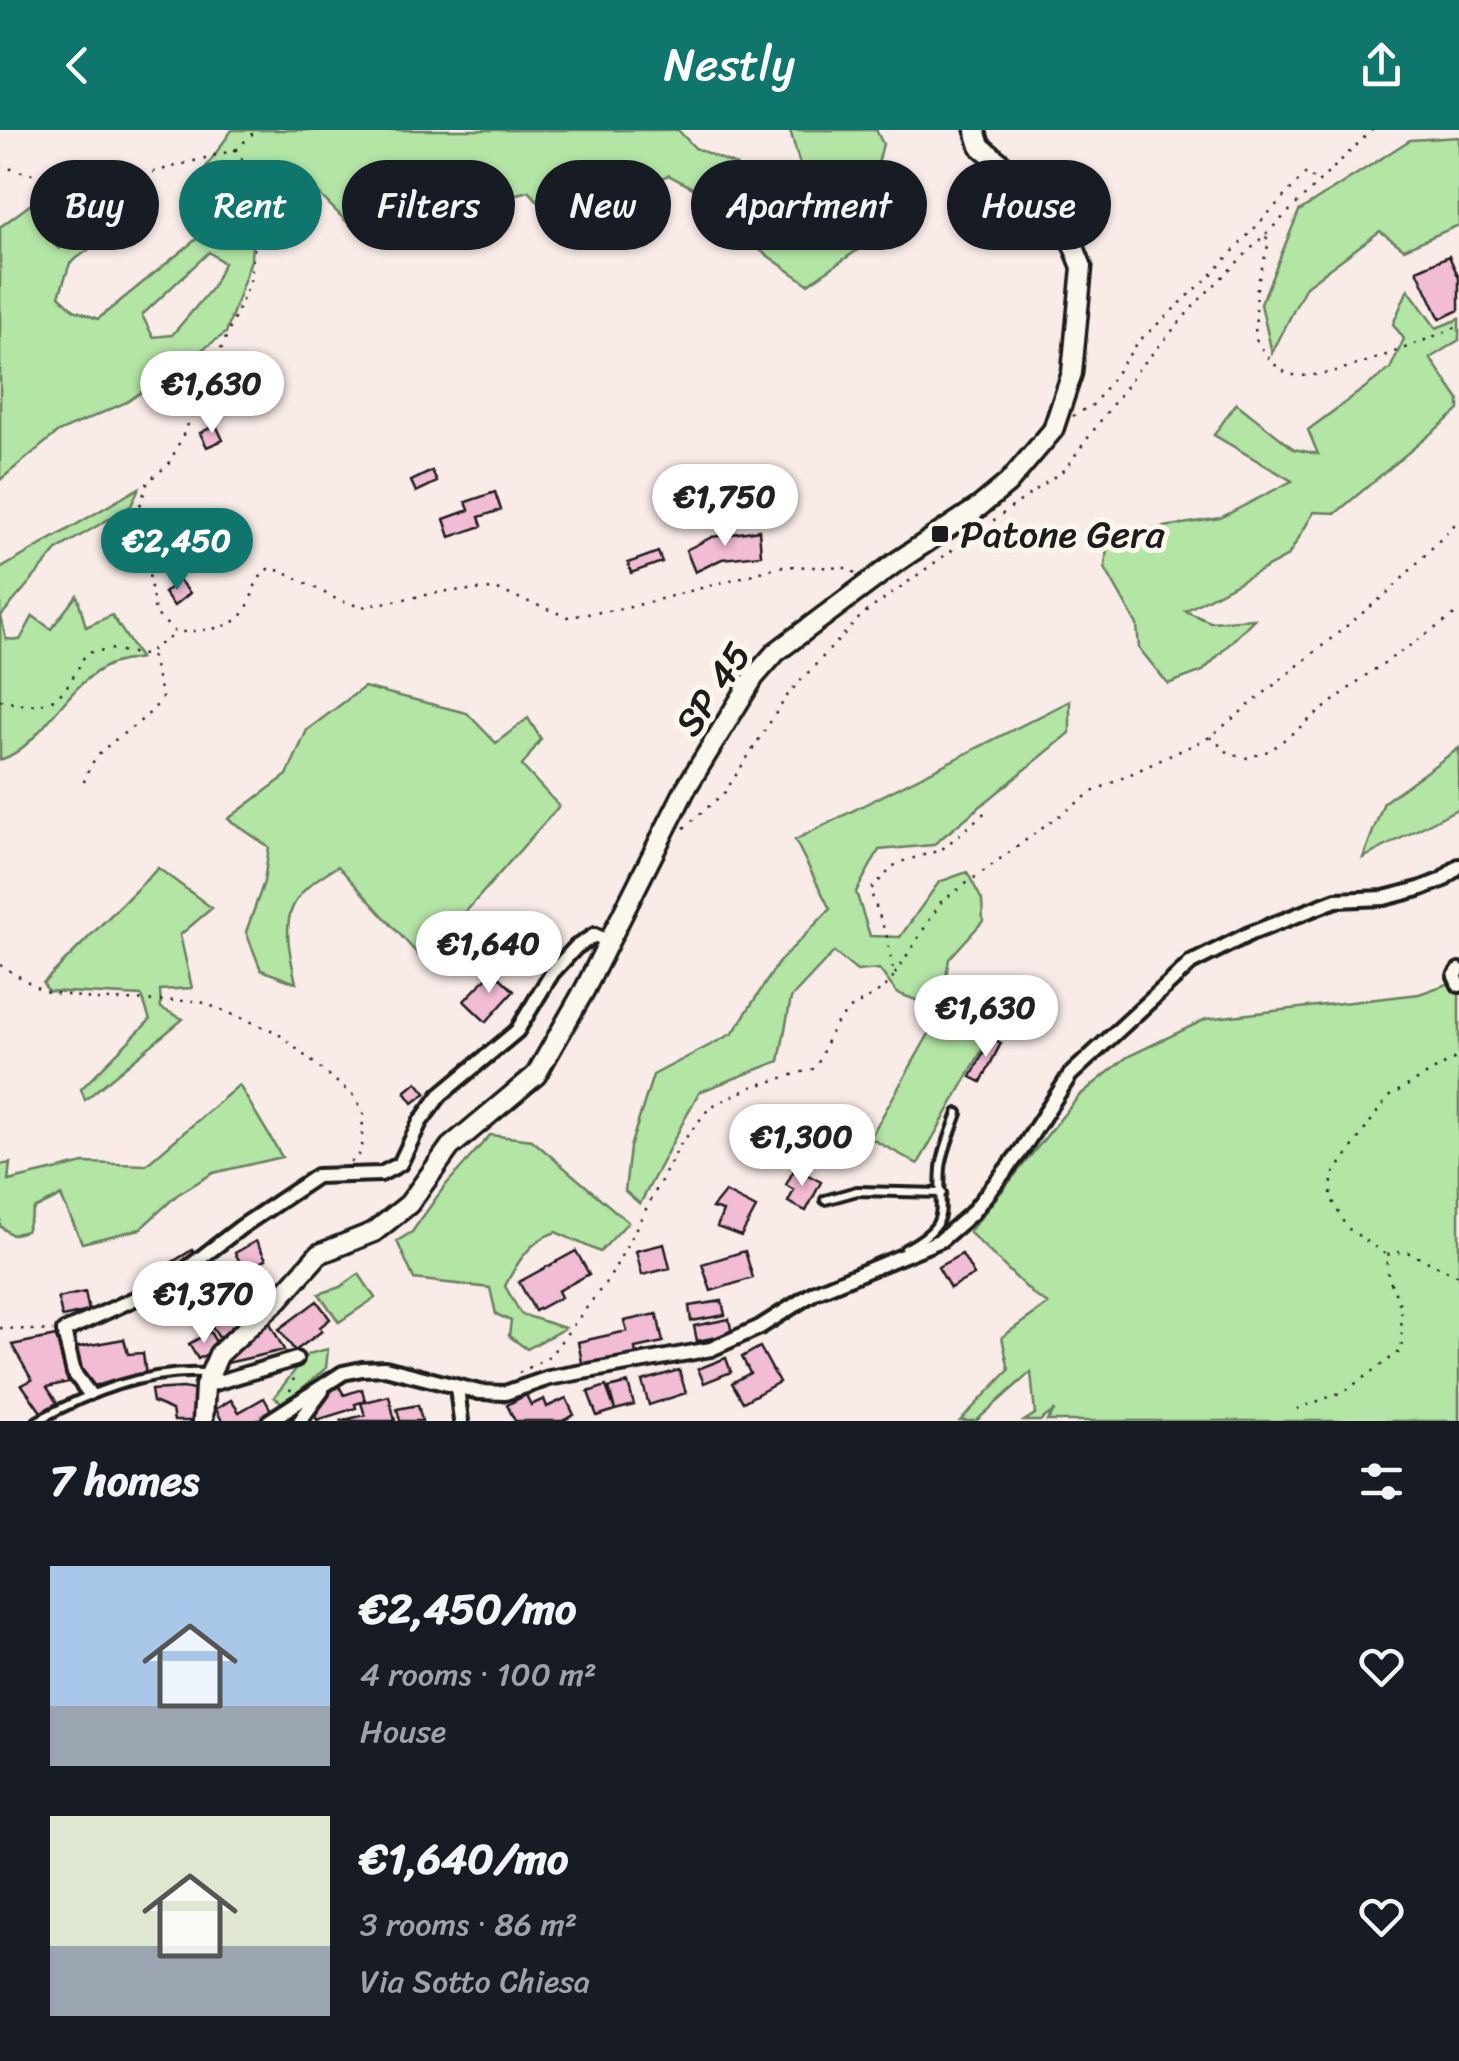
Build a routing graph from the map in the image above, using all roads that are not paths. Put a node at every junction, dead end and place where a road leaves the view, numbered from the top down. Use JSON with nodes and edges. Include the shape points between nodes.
{"nodes":[{"id":1,"x":975,"y":130,"type":"edge"},
{"id":2,"x":1459,"y":866,"type":"edge"},
{"id":3,"x":609,"y":942,"type":"junction"},
{"id":4,"x":1459,"y":970,"type":"edge"},
{"id":5,"x":1459,"y":984,"type":"edge"},
{"id":6,"x":958,"y":1113,"type":"dead end"},
{"id":7,"x":942,"y":1193,"type":"junction"},
{"id":8,"x":825,"y":1200,"type":"dead end"},
{"id":9,"x":890,"y":1264,"type":"junction"},
{"id":10,"x":296,"y":1359,"type":"dead end"},
{"id":11,"x":206,"y":1379,"type":"junction"},
{"id":12,"x":330,"y":1382,"type":"junction"},
{"id":13,"x":457,"y":1387,"type":"junction"},
{"id":14,"x":89,"y":1393,"type":"junction"},
{"id":15,"x":37,"y":1421,"type":"edge"},
{"id":16,"x":203,"y":1421,"type":"edge"},
{"id":17,"x":268,"y":1421,"type":"edge"},
{"id":18,"x":300,"y":1421,"type":"edge"},
{"id":19,"x":461,"y":1421,"type":"edge"}],
"edges":[{"from":1,"to":3,"type":"street","name":"SP 45","via":[[980,146],[1043,198],[1066,227],[1082,266],[1072,373],[1057,420],[1008,483],[776,652],[754,677],[686,788]]},
{"from":2,"to":9,"type":"street","via":[[1420,889],[1336,900],[1191,963],[1070,1074],[1022,1151],[971,1214],[941,1240]]},
{"from":3,"to":11,"type":"street","name":"SP 45","via":[[536,1075],[450,1147],[409,1204],[374,1232],[319,1254],[219,1354]]},
{"from":3,"to":14,"type":"street","via":[[594,935],[576,946],[533,999],[518,1031],[440,1095],[400,1164],[382,1174],[316,1176],[167,1284],[64,1331],[74,1373]]},
{"from":4,"to":5,"type":"street"},
{"from":6,"to":7,"type":"lane","via":[[942,1158]]},
{"from":7,"to":8,"type":"lane","via":[[870,1190]]},
{"from":7,"to":9,"type":"lane","via":[[935,1232]]},
{"from":9,"to":13,"type":"street","via":[[815,1292],[760,1328],[711,1349],[549,1378],[506,1393]]},
{"from":10,"to":11,"type":"street"},
{"from":11,"to":14,"type":"lane","via":[[176,1371]]},
{"from":11,"to":16,"type":"street"},
{"from":12,"to":13,"type":"street","via":[[344,1373],[386,1368]]},
{"from":12,"to":17,"type":"street"},
{"from":12,"to":18,"type":"street"},
{"from":13,"to":19,"type":"street"},
{"from":14,"to":15,"type":"lane"}]}
